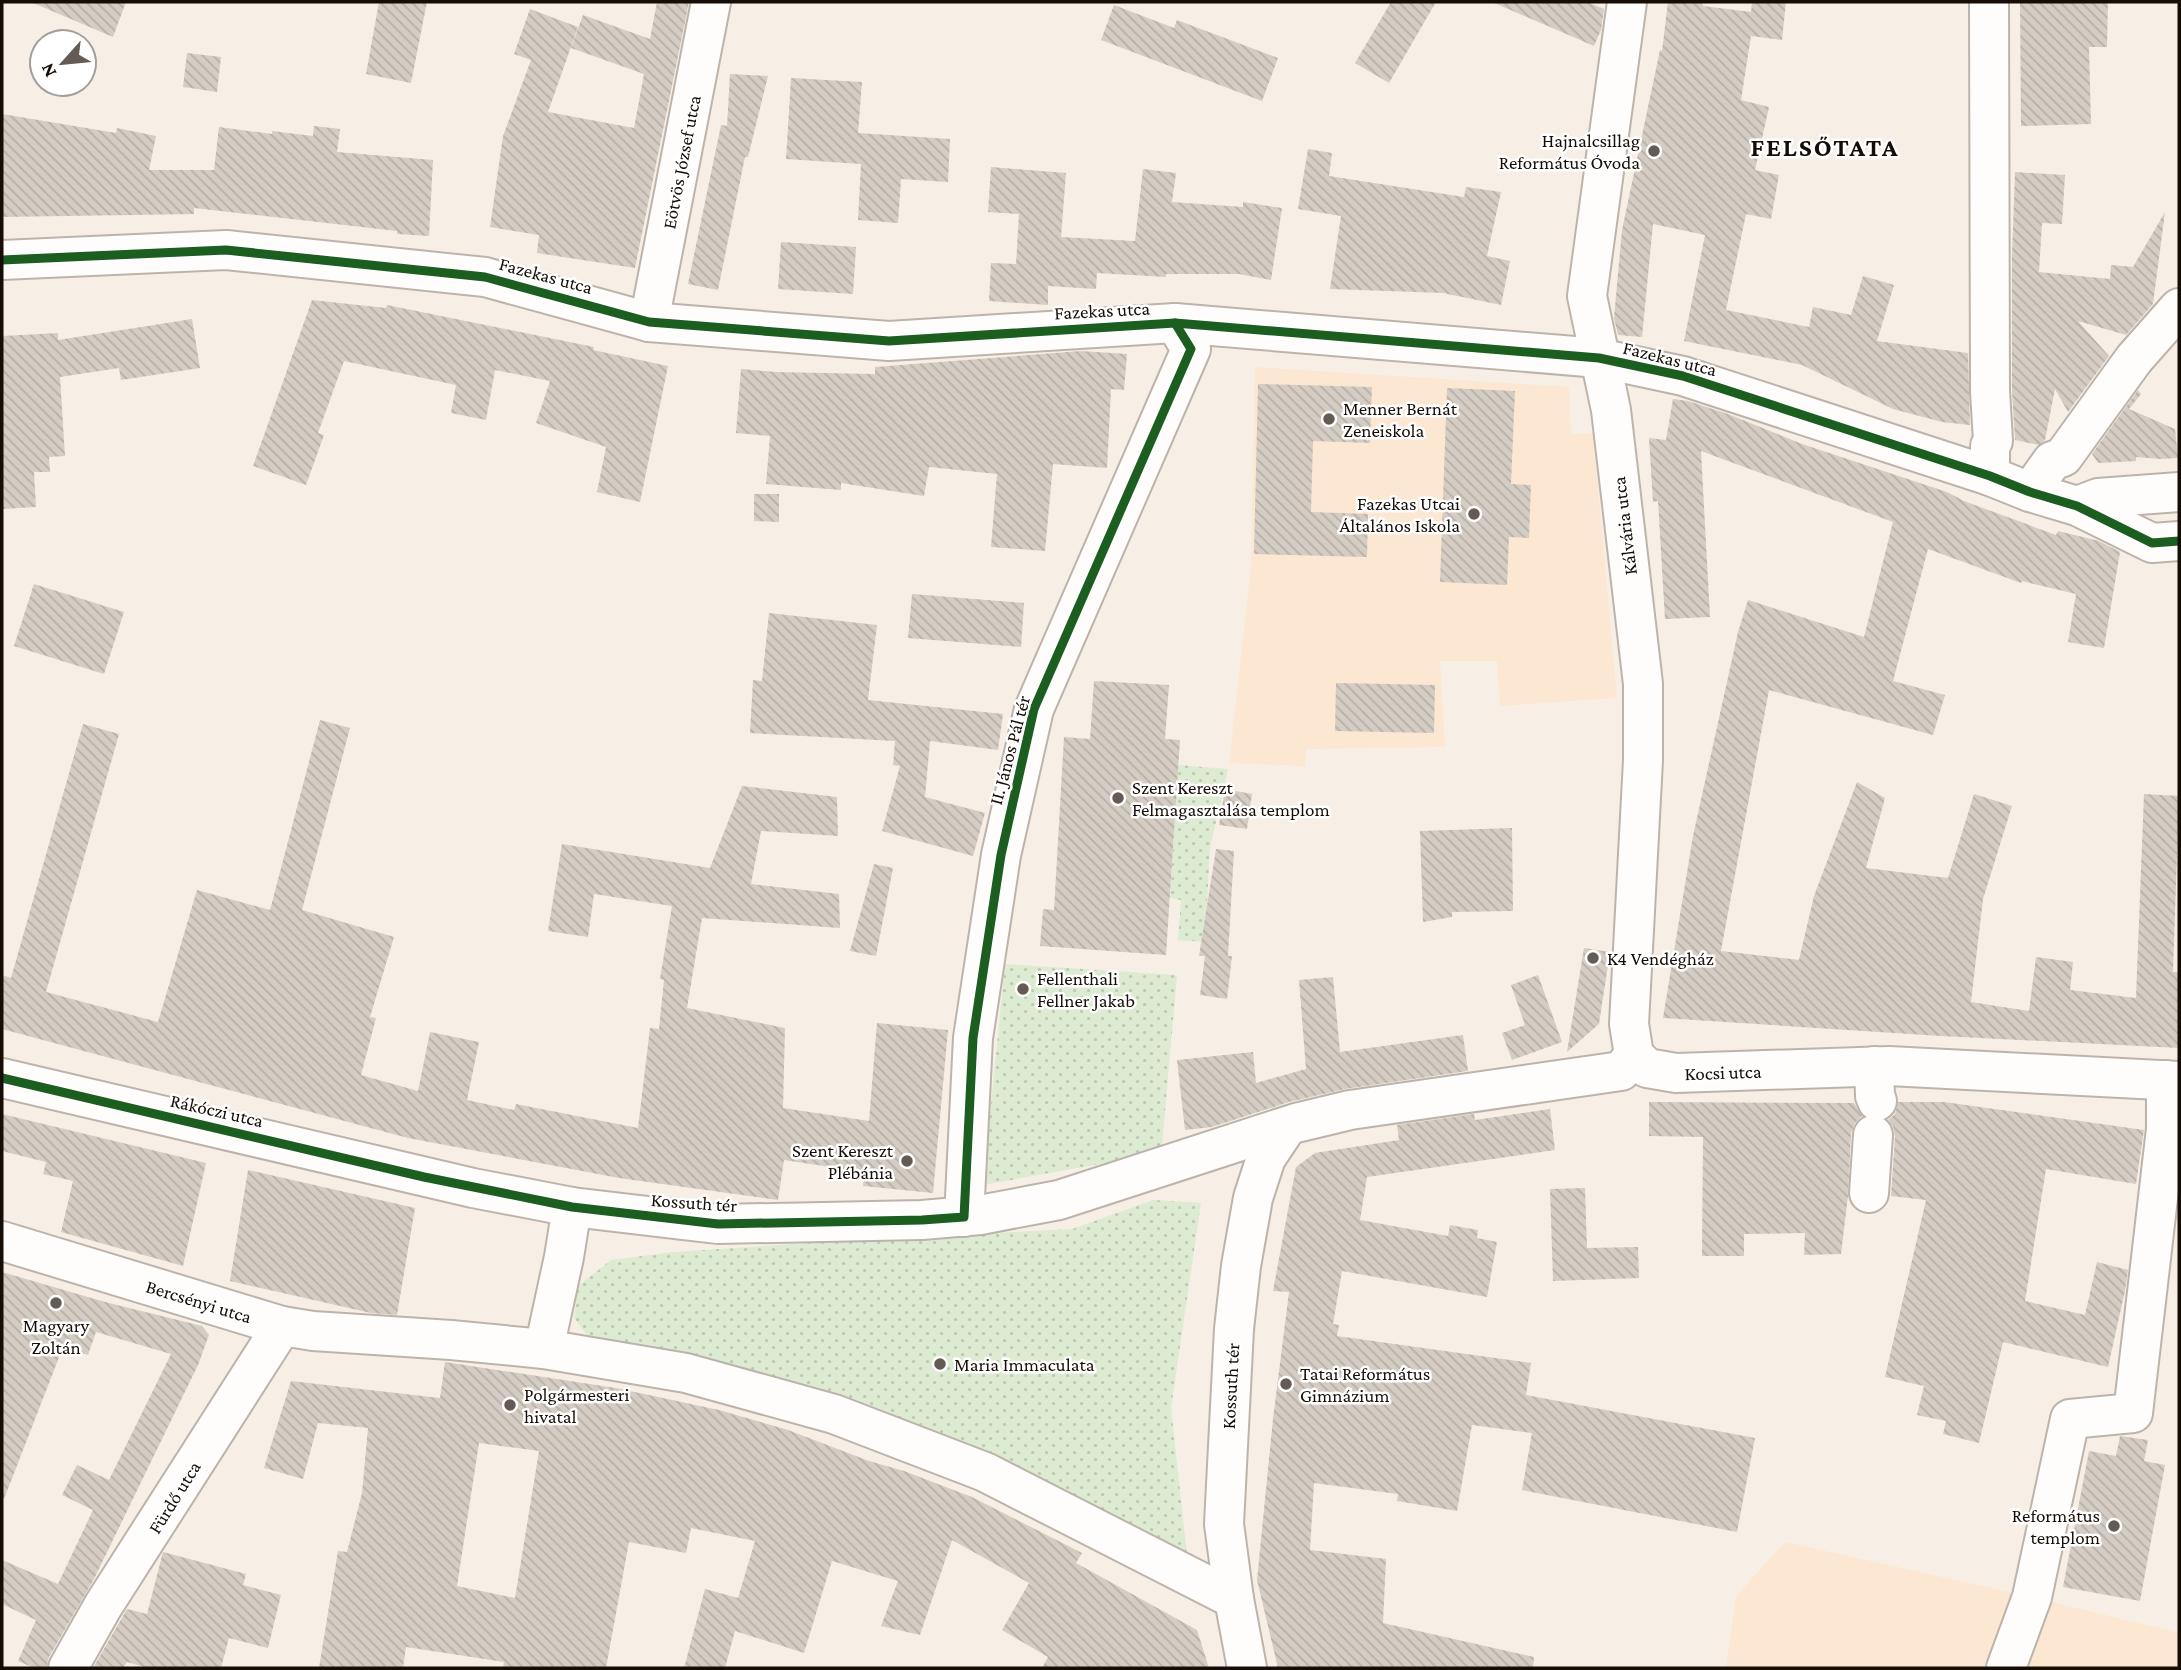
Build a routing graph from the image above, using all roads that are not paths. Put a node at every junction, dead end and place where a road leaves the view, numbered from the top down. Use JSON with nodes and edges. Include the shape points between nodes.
{"nodes":[{"id":1,"x":711,"y":2,"type":"edge"},
{"id":2,"x":1627,"y":2,"type":"edge"},
{"id":3,"x":1989,"y":2,"type":"edge"},
{"id":4,"x":2,"y":260,"type":"edge"},
{"id":5,"x":2179,"y":308,"type":"edge"},
{"id":6,"x":649,"y":322,"type":"junction"},
{"id":7,"x":1175,"y":323,"type":"junction"},
{"id":8,"x":1599,"y":358,"type":"junction"},
{"id":9,"x":1990,"y":476,"type":"junction"},
{"id":10,"x":2030,"y":492,"type":"junction"},
{"id":11,"x":2179,"y":492,"type":"edge"},
{"id":12,"x":2077,"y":506,"type":"junction"},
{"id":13,"x":2179,"y":541,"type":"edge"},
{"id":14,"x":1634,"y":1055,"type":"junction"},
{"id":15,"x":2,"y":1078,"type":"edge"},
{"id":16,"x":2173,"y":1081,"type":"edge"},
{"id":17,"x":1875,"y":1101,"type":"junction"},
{"id":18,"x":1286,"y":1128,"type":"junction"},
{"id":19,"x":424,"y":1177,"type":"joint"},
{"id":20,"x":1869,"y":1193,"type":"dead end"},
{"id":21,"x":572,"y":1207,"type":"junction"},
{"id":22,"x":964,"y":1217,"type":"junction"},
{"id":23,"x":2,"y":1241,"type":"edge"},
{"id":24,"x":282,"y":1326,"type":"junction"},
{"id":25,"x":544,"y":1349,"type":"junction"},
{"id":26,"x":1234,"y":1600,"type":"junction"},
{"id":27,"x":68,"y":1668,"type":"edge"},
{"id":28,"x":1247,"y":1668,"type":"edge"},
{"id":29,"x":2006,"y":1668,"type":"edge"}],
"edges":[{"from":1,"to":6,"type":"street","name":"Eötvös József utca"},
{"from":2,"to":8,"type":"street","name":"Kálvária utca","via":[[1587,296]]},
{"from":3,"to":9,"type":"street"},
{"from":4,"to":6,"type":"street","name":"Fazekas utca","via":[[226,250],[485,277]]},
{"from":5,"to":10,"type":"street","via":[[2134,359],[2063,457],[2052,461]]},
{"from":6,"to":7,"type":"street","name":"Fazekas utca","via":[[889,341]]},
{"from":7,"to":8,"type":"street","name":"Fazekas utca"},
{"from":7,"to":22,"type":"street","name":"II. János Pál tér","via":[[1191,349],[1034,709],[1001,855],[973,1038]]},
{"from":8,"to":9,"type":"street","name":"Fazekas utca","via":[[1683,376]]},
{"from":8,"to":14,"type":"street","name":"Kálvária utca","via":[[1611,410],[1643,684],[1643,772],[1629,1024]]},
{"from":9,"to":10,"type":"street","name":"Fazekas utca"},
{"from":10,"to":12,"type":"street","name":"Fazekas utca"},
{"from":11,"to":12,"type":"street","via":[[2098,498]]},
{"from":12,"to":13,"type":"street","name":"Fazekas utca","via":[[2151,544]]},
{"from":14,"to":17,"type":"street","name":"Kocsi utca","via":[[1647,1069]]},
{"from":14,"to":18,"type":"street","via":[[1621,1071],[1350,1110]]},
{"from":15,"to":19,"type":"street","name":"Rákóczi utca"},
{"from":16,"to":17,"type":"street","name":"Kocsi utca"},
{"from":16,"to":29,"type":"street","via":[[2133,1413],[2070,1419],[2032,1597]]},
{"from":17,"to":20,"type":"street"},
{"from":18,"to":22,"type":"street","name":"Kossuth tér","via":[[1059,1200]]},
{"from":18,"to":26,"type":"street","name":"Kossuth tér","via":[[1266,1158],[1253,1198],[1241,1265],[1224,1524]]},
{"from":19,"to":21,"type":"street","name":"Kossuth tér"},
{"from":21,"to":22,"type":"street","name":"Kossuth tér","via":[[718,1224]]},
{"from":21,"to":25,"type":"street"},
{"from":23,"to":24,"type":"street","name":"Bercsényi utca"},
{"from":24,"to":25,"type":"street","name":"Bercsényi utca"},
{"from":24,"to":27,"type":"street","name":"Fürdő utca"},
{"from":25,"to":26,"type":"street","via":[[686,1373],[834,1414],[985,1472]]},
{"from":26,"to":28,"type":"street","name":"Kossuth tér"}]}
